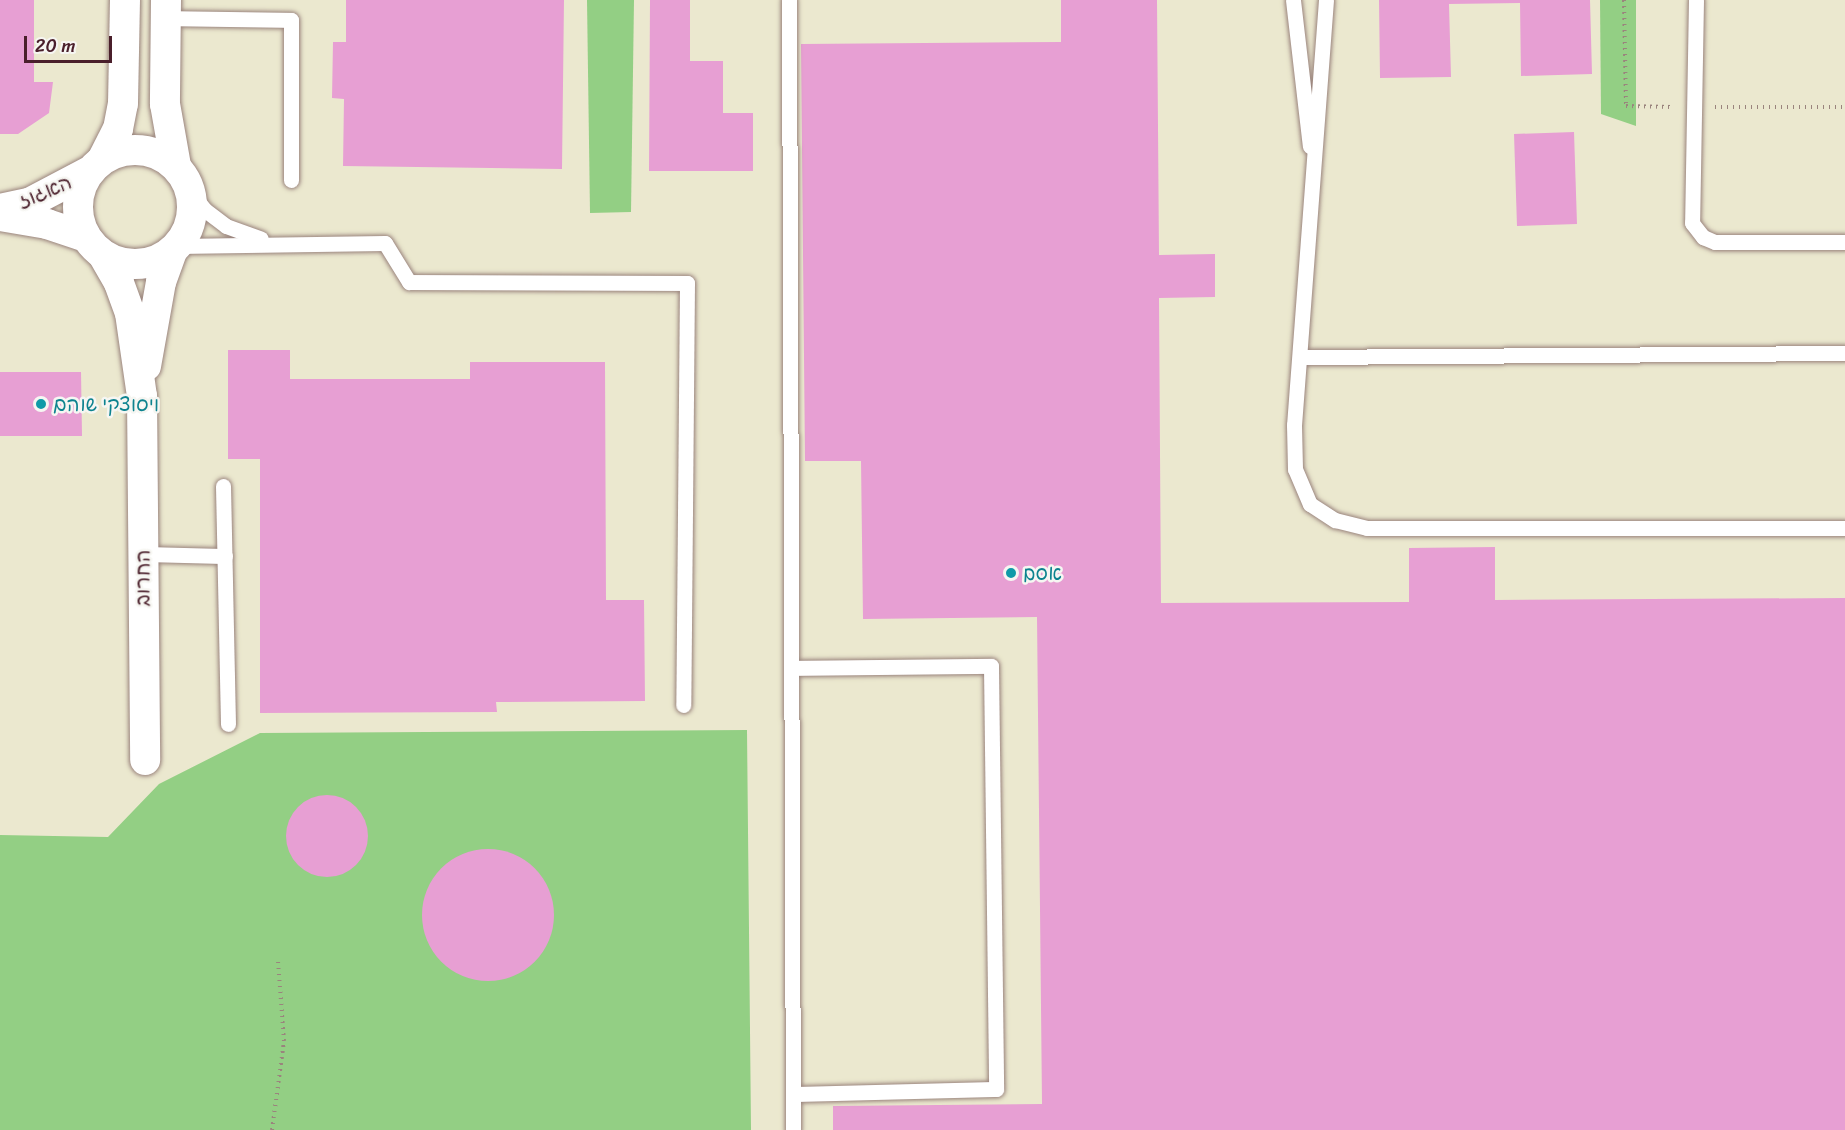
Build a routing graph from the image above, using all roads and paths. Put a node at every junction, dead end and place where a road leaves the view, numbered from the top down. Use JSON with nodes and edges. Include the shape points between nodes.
{"nodes":[{"id":1,"x":125,"y":0,"type":"edge"},
{"id":2,"x":789,"y":0,"type":"edge"},
{"id":3,"x":1293,"y":0,"type":"edge"},
{"id":4,"x":1326,"y":0,"type":"edge"},
{"id":5,"x":1624,"y":0,"type":"edge"},
{"id":6,"x":1696,"y":0,"type":"edge"},
{"id":7,"x":166,"y":9,"type":"edge"},
{"id":8,"x":1694,"y":107,"type":"junction"},
{"id":9,"x":1845,"y":107,"type":"edge"},
{"id":10,"x":96,"y":165,"type":"junction"},
{"id":11,"x":183,"y":179,"type":"junction"},
{"id":12,"x":291,"y":180,"type":"dead end"},
{"id":13,"x":1315,"y":187,"type":"junction"},
{"id":14,"x":0,"y":209,"type":"edge"},
{"id":15,"x":0,"y":216,"type":"edge"},
{"id":16,"x":1845,"y":242,"type":"edge"},
{"id":17,"x":279,"y":243,"type":"junction"},
{"id":18,"x":94,"y":246,"type":"junction"},
{"id":19,"x":174,"y":249,"type":"junction"},
{"id":20,"x":1845,"y":353,"type":"edge"},
{"id":21,"x":1300,"y":357,"type":"junction"},
{"id":22,"x":142,"y":396,"type":"junction"},
{"id":23,"x":223,"y":486,"type":"dead end"},
{"id":24,"x":1845,"y":528,"type":"edge"},
{"id":25,"x":143,"y":554,"type":"junction"},
{"id":26,"x":225,"y":556,"type":"junction"},
{"id":27,"x":791,"y":668,"type":"junction"},
{"id":28,"x":683,"y":705,"type":"dead end"},
{"id":29,"x":228,"y":724,"type":"dead end"},
{"id":30,"x":145,"y":760,"type":"dead end"},
{"id":31,"x":278,"y":961,"type":"dead end"},
{"id":32,"x":792,"y":1094,"type":"junction"},
{"id":33,"x":272,"y":1130,"type":"edge"},
{"id":34,"x":793,"y":1130,"type":"edge"}],
"edges":[{"from":1,"to":10,"type":"street","via":[[123,104],[117,129]]},
{"from":2,"to":27,"type":"lane"},
{"from":3,"to":13,"type":"lane"},
{"from":4,"to":13,"type":"lane"},
{"from":5,"to":8,"type":"path","via":[[1626,106]]},
{"from":6,"to":8,"type":"lane"},
{"from":7,"to":11,"type":"street","via":[[166,114]]},
{"from":7,"to":12,"type":"lane","via":[[291,20]]},
{"from":8,"to":9,"type":"path"},
{"from":8,"to":16,"type":"lane","via":[[1692,223],[1703,237],[1715,242]]},
{"from":10,"to":11,"type":"street","via":[[121,151],[141,149],[160,154]]},
{"from":10,"to":14,"type":"street","name":"האגוז","via":[[29,203]]},
{"from":10,"to":18,"type":"street","via":[[80,191],[77,211]]},
{"from":11,"to":17,"type":"lane","via":[[205,210],[226,226]]},
{"from":11,"to":19,"type":"street","via":[[191,219]]},
{"from":13,"to":21,"type":"lane"},
{"from":15,"to":18,"type":"street","name":"האגוז","via":[[47,224]]},
{"from":17,"to":19,"type":"lane"},
{"from":17,"to":28,"type":"lane","via":[[385,243],[409,282],[687,283]]},
{"from":18,"to":19,"type":"street","via":[[136,265],[155,261]]},
{"from":18,"to":22,"type":"street","name":"החרוב","via":[[119,283],[130,313]]},
{"from":19,"to":22,"type":"street","name":"החרוב","via":[[161,282]]},
{"from":20,"to":21,"type":"lane"},
{"from":21,"to":24,"type":"lane","via":[[1295,469],[1310,504],[1335,520],[1367,528]]},
{"from":22,"to":25,"type":"street","name":"החרוב"},
{"from":23,"to":26,"type":"lane"},
{"from":25,"to":26,"type":"lane"},
{"from":25,"to":30,"type":"street","name":"החרוב"},
{"from":26,"to":29,"type":"lane"},
{"from":27,"to":32,"type":"lane"},
{"from":27,"to":32,"type":"lane","via":[[991,666],[996,1089]]},
{"from":31,"to":33,"type":"path","via":[[284,1041]]},
{"from":32,"to":34,"type":"lane"}]}
